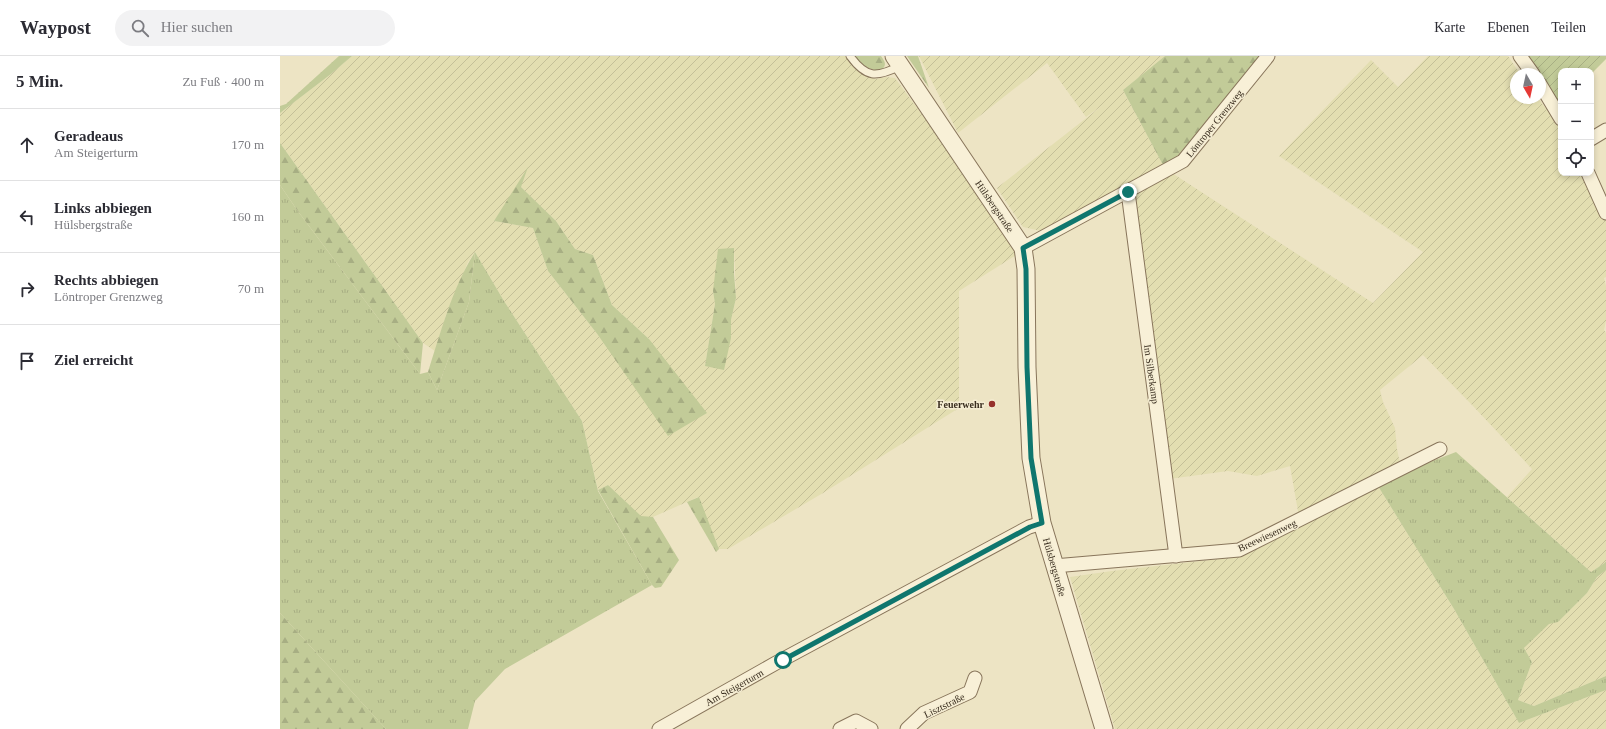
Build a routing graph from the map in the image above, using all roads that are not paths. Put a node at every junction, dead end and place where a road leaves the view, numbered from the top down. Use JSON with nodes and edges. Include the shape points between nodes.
{"nodes":[{"id":1,"x":850,"y":56,"type":"edge"},
{"id":2,"x":1268,"y":56,"type":"edge"},
{"id":3,"x":1520,"y":56,"type":"edge"},
{"id":4,"x":897,"y":61,"type":"edge"},
{"id":5,"x":1529,"y":68,"type":"edge"},
{"id":6,"x":1546,"y":94,"type":"edge"},
{"id":7,"x":1558,"y":114,"type":"edge"},
{"id":8,"x":1606,"y":130,"type":"edge"},
{"id":9,"x":1594,"y":137,"type":"edge"},
{"id":10,"x":1589,"y":176,"type":"edge"},
{"id":11,"x":1128,"y":192,"type":"junction"},
{"id":12,"x":1606,"y":213,"type":"edge"},
{"id":13,"x":1023,"y":248,"type":"junction"},
{"id":14,"x":1440,"y":449,"type":"dead end"},
{"id":15,"x":1042,"y":523,"type":"junction"},
{"id":16,"x":1176,"y":556,"type":"junction"},
{"id":17,"x":1054,"y":566,"type":"junction"},
{"id":18,"x":975,"y":678,"type":"dead end"},
{"id":19,"x":659,"y":729,"type":"edge"},
{"id":20,"x":840,"y":729,"type":"edge"},
{"id":21,"x":871,"y":729,"type":"edge"},
{"id":22,"x":907,"y":729,"type":"edge"},
{"id":23,"x":1104,"y":729,"type":"edge"}],
"edges":[{"from":1,"to":4,"type":"lane","via":[[863,71],[876,75],[889,72]]},
{"from":2,"to":11,"type":"street","name":"Löntroper Grenzweg","via":[[1183,161]]},
{"from":3,"to":5,"type":"street"},
{"from":4,"to":13,"type":"street","name":"Hülsbergstraße"},
{"from":6,"to":7,"type":"street"},
{"from":8,"to":9,"type":"street"},
{"from":10,"to":12,"type":"street"},
{"from":11,"to":13,"type":"street","name":"Löntroper Grenzweg"},
{"from":11,"to":16,"type":"street","name":"Im Silberkamp"},
{"from":13,"to":15,"type":"street","name":"Hülsbergstraße","via":[[1026,269],[1031,458]]},
{"from":14,"to":16,"type":"street","name":"Breewiesenweg","via":[[1239,550]]},
{"from":15,"to":17,"type":"street","name":"Hülsbergstraße"},
{"from":15,"to":19,"type":"street","name":"Am Steigerturm","via":[[1030,527],[776,663]]},
{"from":16,"to":17,"type":"street","name":"Breewiesenweg"},
{"from":17,"to":23,"type":"street","name":"Hülsbergstraße"},
{"from":18,"to":22,"type":"street","name":"Lisztstraße","via":[[970,692],[924,714]]},
{"from":20,"to":21,"type":"street","via":[[856,721]]}]}
